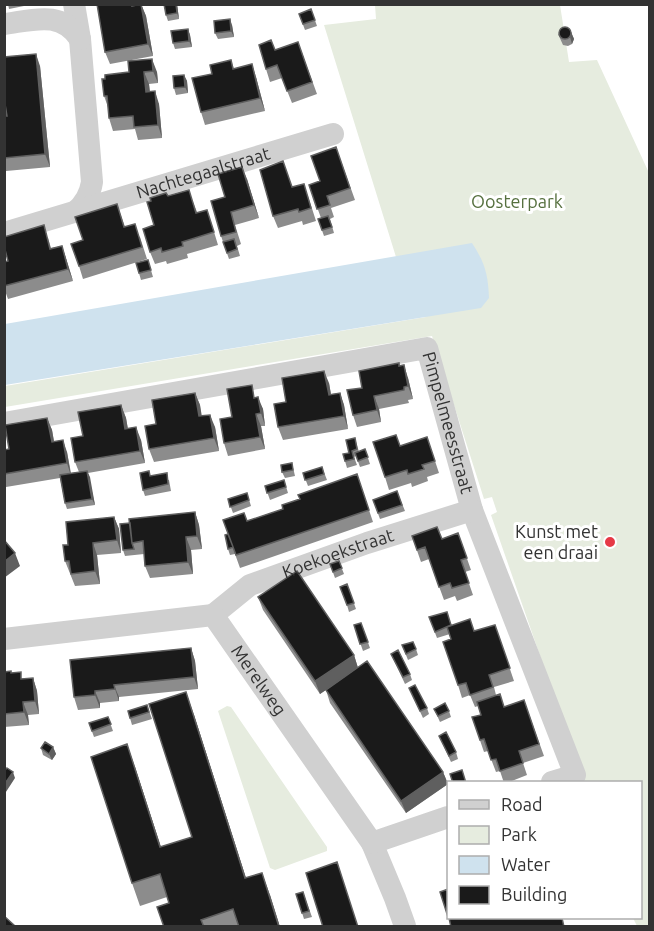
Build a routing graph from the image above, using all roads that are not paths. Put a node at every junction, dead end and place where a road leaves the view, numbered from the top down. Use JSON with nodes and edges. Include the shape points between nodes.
{"nodes":[{"id":1,"x":74,"y":4,"type":"edge"},
{"id":2,"x":4,"y":24,"type":"edge"},
{"id":3,"x":80,"y":39,"type":"junction"},
{"id":4,"x":333,"y":134,"type":"dead end"},
{"id":5,"x":75,"y":212,"type":"junction"},
{"id":6,"x":4,"y":233,"type":"edge"},
{"id":7,"x":4,"y":423,"type":"edge"},
{"id":8,"x":472,"y":510,"type":"junction"},
{"id":9,"x":213,"y":615,"type":"junction"},
{"id":10,"x":4,"y":639,"type":"edge"},
{"id":11,"x":558,"y":781,"type":"edge"},
{"id":12,"x":447,"y":817,"type":"edge"},
{"id":13,"x":372,"y":843,"type":"junction"},
{"id":14,"x":405,"y":927,"type":"edge"}],
"edges":[{"from":1,"to":3,"type":"street"},
{"from":2,"to":3,"type":"street","via":[[53,20],[66,23]]},
{"from":3,"to":5,"type":"street","via":[[92,182],[89,195]]},
{"from":4,"to":5,"type":"street","name":"Nachtegaalstraat"},
{"from":5,"to":6,"type":"street","name":"Nachtegaalstraat"},
{"from":7,"to":8,"type":"street","name":"Pimpelmeesstraat","via":[[427,348]]},
{"from":8,"to":9,"type":"street","name":"Koekoekstraat","via":[[250,585]]},
{"from":8,"to":11,"type":"street","name":"Pimpelmeesstraat","via":[[575,775]]},
{"from":9,"to":10,"type":"street"},
{"from":9,"to":13,"type":"street","name":"Merelweg"},
{"from":12,"to":13,"type":"street"},
{"from":13,"to":14,"type":"street","name":"Merelweg"}]}
